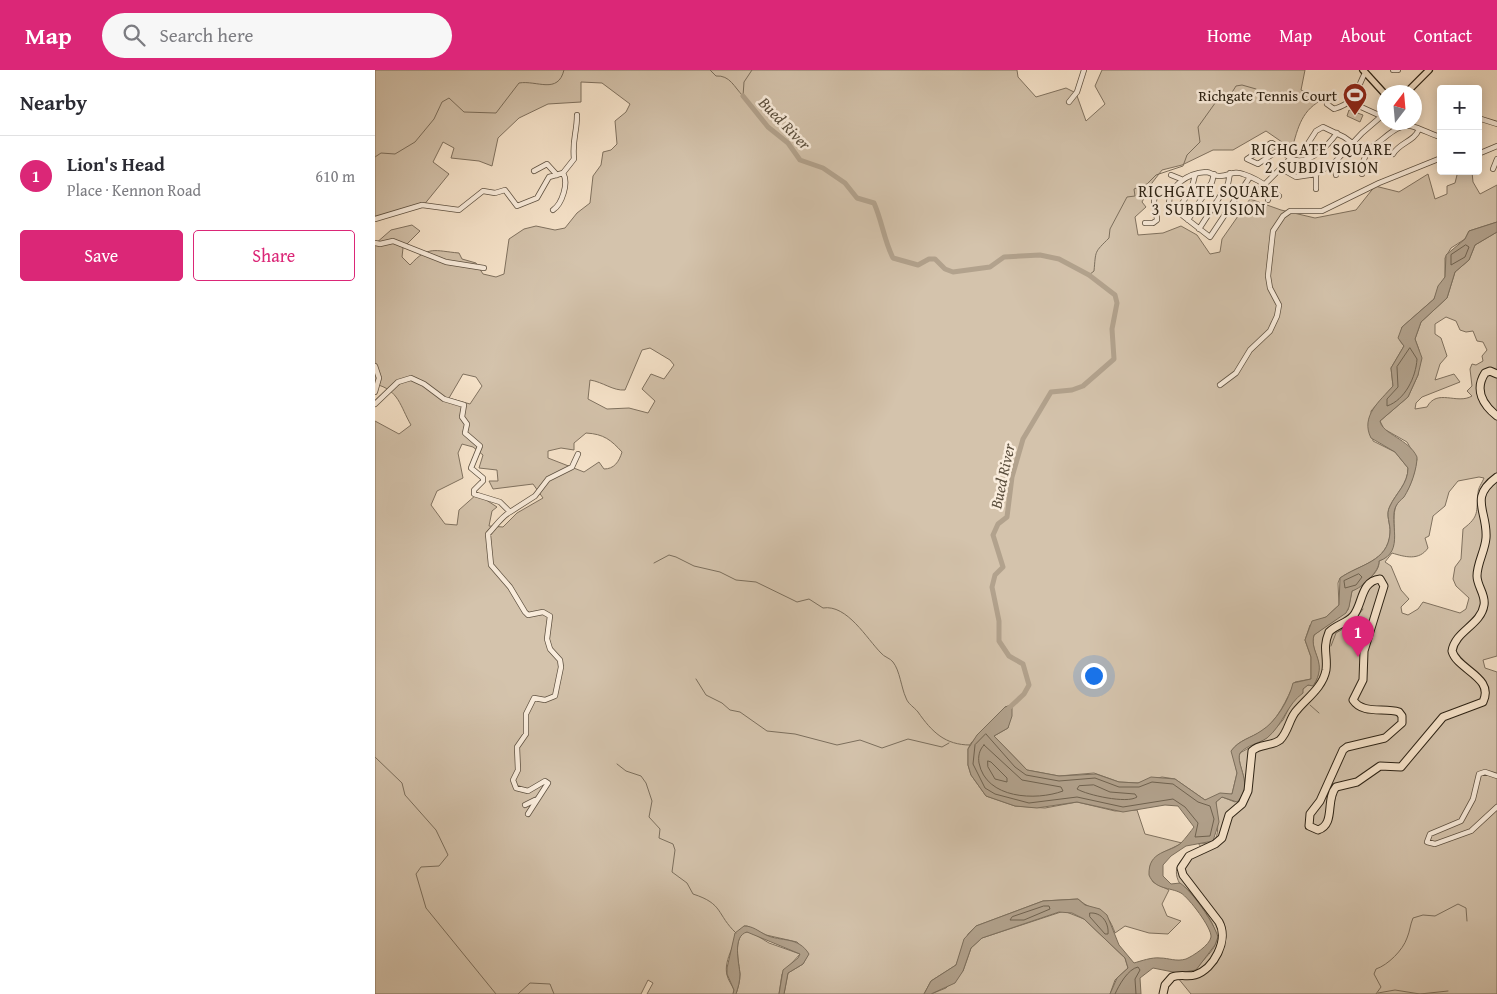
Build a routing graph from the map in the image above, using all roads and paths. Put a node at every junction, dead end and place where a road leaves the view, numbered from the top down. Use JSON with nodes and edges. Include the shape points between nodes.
{"nodes":[{"id":1,"x":1084,"y":70,"type":"edge"},
{"id":2,"x":1393,"y":70,"type":"edge"},
{"id":3,"x":1398,"y":70,"type":"edge"},
{"id":4,"x":1426,"y":71,"type":"edge"},
{"id":5,"x":1364,"y":72,"type":"edge"},
{"id":6,"x":1377,"y":85,"type":"edge"},
{"id":7,"x":1413,"y":85,"type":"edge"},
{"id":8,"x":1069,"y":102,"type":"dead end"},
{"id":9,"x":1350,"y":102,"type":"junction"},
{"id":10,"x":1327,"y":104,"type":"dead end"},
{"id":11,"x":1377,"y":113,"type":"edge"},
{"id":12,"x":577,"y":115,"type":"dead end"},
{"id":13,"x":1482,"y":119,"type":"edge"},
{"id":14,"x":1377,"y":120,"type":"edge"},
{"id":15,"x":1497,"y":124,"type":"edge"},
{"id":16,"x":1399,"y":130,"type":"edge"},
{"id":17,"x":1419,"y":130,"type":"edge"},
{"id":18,"x":1422,"y":130,"type":"edge"},
{"id":19,"x":1337,"y":133,"type":"junction"},
{"id":20,"x":1437,"y":136,"type":"dead end"},
{"id":21,"x":1353,"y":144,"type":"junction"},
{"id":22,"x":1307,"y":145,"type":"dead end"},
{"id":23,"x":1497,"y":146,"type":"edge"},
{"id":24,"x":1280,"y":149,"type":"junction"},
{"id":25,"x":1368,"y":149,"type":"junction"},
{"id":26,"x":1482,"y":152,"type":"edge"},
{"id":27,"x":1393,"y":154,"type":"dead end"},
{"id":28,"x":1291,"y":158,"type":"junction"},
{"id":29,"x":1497,"y":159,"type":"edge"},
{"id":30,"x":1437,"y":160,"type":"edge"},
{"id":31,"x":1334,"y":163,"type":"junction"},
{"id":32,"x":1280,"y":168,"type":"junction"},
{"id":33,"x":1493,"y":169,"type":"dead end"},
{"id":34,"x":534,"y":171,"type":"dead end"},
{"id":35,"x":563,"y":173,"type":"junction"},
{"id":36,"x":1230,"y":173,"type":"junction"},
{"id":37,"x":1214,"y":174,"type":"junction"},
{"id":38,"x":1316,"y":174,"type":"junction"},
{"id":39,"x":1362,"y":174,"type":"dead end"},
{"id":40,"x":557,"y":175,"type":"junction"},
{"id":41,"x":1171,"y":175,"type":"dead end"},
{"id":42,"x":1336,"y":175,"type":"dead end"},
{"id":43,"x":1195,"y":176,"type":"junction"},
{"id":44,"x":1249,"y":177,"type":"junction"},
{"id":45,"x":1181,"y":179,"type":"junction"},
{"id":46,"x":1263,"y":184,"type":"junction"},
{"id":47,"x":1316,"y":188,"type":"dead end"},
{"id":48,"x":1271,"y":189,"type":"junction"},
{"id":49,"x":1171,"y":194,"type":"junction"},
{"id":50,"x":1255,"y":194,"type":"dead end"},
{"id":51,"x":1279,"y":196,"type":"dead end"},
{"id":52,"x":1268,"y":200,"type":"dead end"},
{"id":53,"x":553,"y":210,"type":"dead end"},
{"id":54,"x":1177,"y":212,"type":"junction"},
{"id":55,"x":375,"y":219,"type":"edge"},
{"id":56,"x":1188,"y":220,"type":"junction"},
{"id":57,"x":1145,"y":223,"type":"dead end"},
{"id":58,"x":1199,"y":229,"type":"junction"},
{"id":59,"x":375,"y":243,"type":"edge"},
{"id":60,"x":483,"y":268,"type":"dead end"},
{"id":61,"x":375,"y":366,"type":"edge"},
{"id":62,"x":1497,"y":374,"type":"edge"},
{"id":63,"x":1220,"y":385,"type":"dead end"},
{"id":64,"x":375,"y":392,"type":"edge"},
{"id":65,"x":375,"y":404,"type":"edge"},
{"id":66,"x":1497,"y":416,"type":"edge"},
{"id":67,"x":578,"y":454,"type":"dead end"},
{"id":68,"x":1497,"y":477,"type":"edge"},
{"id":69,"x":510,"y":512,"type":"junction"},
{"id":70,"x":1497,"y":776,"type":"edge"},
{"id":71,"x":536,"y":800,"type":"junction"},
{"id":72,"x":525,"y":804,"type":"dead end"},
{"id":73,"x":1497,"y":807,"type":"edge"},
{"id":74,"x":528,"y":814,"type":"dead end"},
{"id":75,"x":1164,"y":994,"type":"edge"}],
"edges":[{"from":1,"to":8,"type":"street","via":[[1077,92]]},
{"from":2,"to":3,"type":"street"},
{"from":4,"to":7,"type":"main road"},
{"from":5,"to":6,"type":"main road"},
{"from":5,"to":9,"type":"street"},
{"from":9,"to":10,"type":"street","via":[[1334,109]]},
{"from":9,"to":11,"type":"street"},
{"from":12,"to":35,"type":"street","via":[[573,138],[575,159]]},
{"from":13,"to":15,"type":"street"},
{"from":14,"to":21,"type":"street"},
{"from":16,"to":25,"type":"street"},
{"from":17,"to":27,"type":"street","via":[[1416,136],[1398,146]]},
{"from":18,"to":20,"type":"street"},
{"from":19,"to":21,"type":"street"},
{"from":19,"to":22,"type":"street","via":[[1321,127]]},
{"from":19,"to":28,"type":"street","via":[[1321,152],[1299,160]]},
{"from":21,"to":25,"type":"street","via":[[1359,149]]},
{"from":21,"to":31,"type":"street"},
{"from":23,"to":26,"type":"street"},
{"from":24,"to":24,"type":"street","via":[[1258,164],[1247,159],[1270,143]]},
{"from":24,"to":28,"type":"street"},
{"from":25,"to":39,"type":"street"},
{"from":28,"to":32,"type":"street"},
{"from":29,"to":33,"type":"street"},
{"from":30,"to":63,"type":"street","via":[[1340,200],[1322,211],[1290,211],[1283,216],[1273,231],[1268,276],[1278,302],[1277,316],[1270,331],[1250,350],[1236,373]]},
{"from":31,"to":38,"type":"street"},
{"from":31,"to":42,"type":"street"},
{"from":32,"to":38,"type":"street","via":[[1296,177]]},
{"from":32,"to":46,"type":"street"},
{"from":34,"to":40,"type":"street","via":[[547,164]]},
{"from":35,"to":40,"type":"street"},
{"from":35,"to":53,"type":"street","via":[[565,187]]},
{"from":36,"to":37,"type":"street"},
{"from":36,"to":44,"type":"street","via":[[1243,173]]},
{"from":36,"to":58,"type":"street","via":[[1228,184]]},
{"from":37,"to":43,"type":"street","via":[[1206,172]]},
{"from":37,"to":56,"type":"street"},
{"from":38,"to":47,"type":"street"},
{"from":40,"to":55,"type":"street","via":[[549,177],[537,198],[519,206],[505,190],[495,193],[483,190],[459,210],[422,205]]},
{"from":41,"to":45,"type":"street"},
{"from":43,"to":45,"type":"street"},
{"from":43,"to":54,"type":"street"},
{"from":44,"to":46,"type":"street"},
{"from":44,"to":58,"type":"street","via":[[1210,237]]},
{"from":45,"to":49,"type":"street"},
{"from":46,"to":48,"type":"street"},
{"from":46,"to":50,"type":"street"},
{"from":48,"to":51,"type":"street"},
{"from":48,"to":52,"type":"street"},
{"from":49,"to":54,"type":"street","via":[[1169,204]]},
{"from":49,"to":57,"type":"street","via":[[1160,188],[1153,201],[1157,220]]},
{"from":54,"to":56,"type":"street"},
{"from":56,"to":58,"type":"street"},
{"from":59,"to":60,"type":"street","via":[[393,241],[446,262]]},
{"from":61,"to":64,"type":"street","via":[[379,378]]},
{"from":62,"to":66,"type":"highway","via":[[1485,373],[1480,391],[1485,405]]},
{"from":65,"to":69,"type":"street","via":[[402,380],[411,378],[444,399],[464,405],[465,433],[480,446],[471,468],[483,481],[473,494],[499,501]]},
{"from":67,"to":69,"type":"street","via":[[570,469],[548,478],[535,496]]},
{"from":68,"to":75,"type":"highway","via":[[1485,486],[1481,496],[1486,537],[1477,576],[1484,606],[1478,618],[1456,640],[1452,651],[1456,659],[1481,681],[1485,694],[1483,702],[1443,717],[1401,767],[1379,766],[1357,782],[1336,787],[1330,799],[1329,820],[1321,830],[1309,826],[1308,819],[1320,801],[1343,750],[1385,738],[1402,723],[1402,716],[1397,711],[1367,709],[1353,700],[1363,680],[1364,651],[1384,589],[1382,580],[1372,582],[1363,592],[1351,618],[1329,632],[1324,649],[1326,671],[1307,702],[1296,711],[1286,732],[1278,741],[1252,751],[1248,791],[1242,804],[1229,815],[1221,840],[1189,856],[1182,865],[1183,874],[1221,927],[1222,940],[1214,958],[1203,971],[1172,977],[1165,985]]},
{"from":69,"to":71,"type":"street","via":[[500,518],[488,534],[491,565],[528,615],[543,612],[550,616],[547,639],[561,667],[555,696],[531,701],[526,714],[526,734],[517,747],[518,770],[513,780],[516,788],[528,791],[545,781],[548,783]]},
{"from":70,"to":73,"type":"street","via":[[1485,772],[1479,774],[1473,799],[1461,821],[1430,834],[1427,842],[1435,844],[1471,831]]},
{"from":71,"to":72,"type":"street"},
{"from":71,"to":74,"type":"street"}]}
